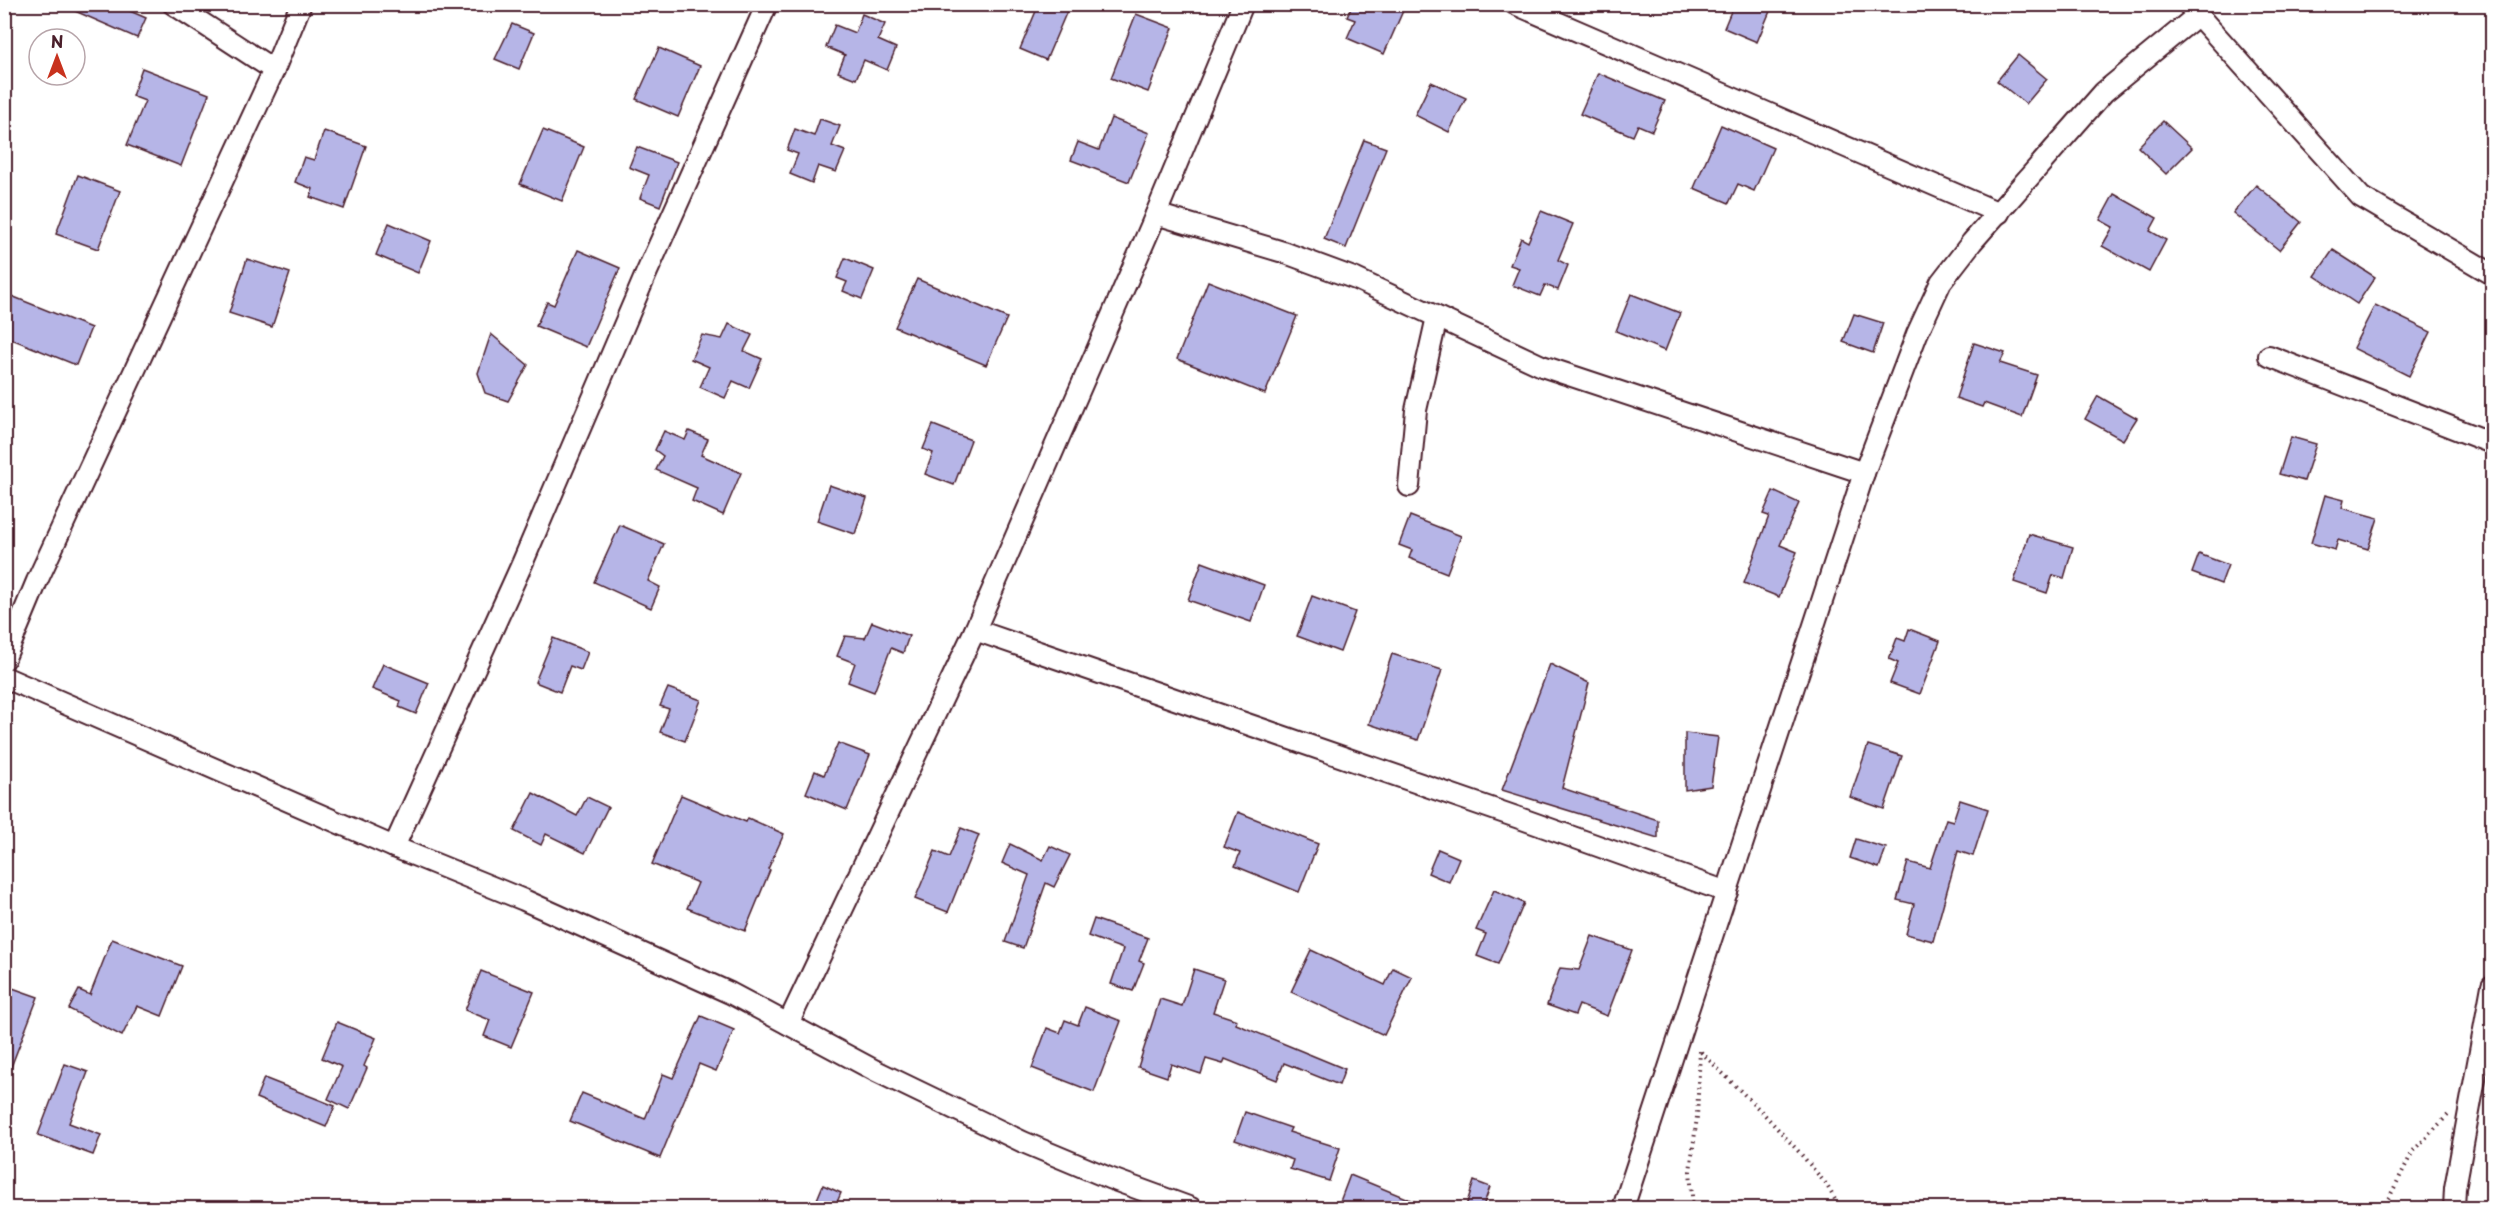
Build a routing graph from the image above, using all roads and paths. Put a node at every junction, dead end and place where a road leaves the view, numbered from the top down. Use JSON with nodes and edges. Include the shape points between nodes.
{"nodes":[{"id":1,"x":173,"y":4,"type":"edge"},
{"id":2,"x":301,"y":4,"type":"edge"},
{"id":3,"x":767,"y":4,"type":"edge"},
{"id":4,"x":1243,"y":4,"type":"edge"},
{"id":5,"x":1515,"y":4,"type":"edge"},
{"id":6,"x":2193,"y":10,"type":"edge"},
{"id":7,"x":274,"y":70,"type":"junction"},
{"id":8,"x":1999,"y":213,"type":"junction"},
{"id":9,"x":1156,"y":214,"type":"junction"},
{"id":10,"x":2493,"y":274,"type":"edge"},
{"id":11,"x":1437,"y":317,"type":"junction"},
{"id":12,"x":2269,"y":356,"type":"dead end"},
{"id":13,"x":2493,"y":443,"type":"edge"},
{"id":14,"x":1864,"y":473,"type":"junction"},
{"id":15,"x":1409,"y":486,"type":"dead end"},
{"id":16,"x":975,"y":630,"type":"junction"},
{"id":17,"x":4,"y":660,"type":"edge"},
{"id":18,"x":4,"y":678,"type":"edge"},
{"id":19,"x":394,"y":847,"type":"junction"},
{"id":20,"x":1727,"y":892,"type":"junction"},
{"id":21,"x":2493,"y":986,"type":"edge"},
{"id":22,"x":788,"y":1024,"type":"junction"},
{"id":23,"x":1684,"y":1028,"type":"junction"},
{"id":24,"x":1701,"y":1052,"type":"junction"},
{"id":25,"x":2475,"y":1087,"type":"junction"},
{"id":26,"x":1191,"y":1209,"type":"edge"},
{"id":27,"x":1623,"y":1209,"type":"edge"},
{"id":28,"x":1693,"y":1209,"type":"edge"},
{"id":29,"x":1840,"y":1209,"type":"edge"},
{"id":30,"x":2381,"y":1209,"type":"edge"},
{"id":31,"x":2454,"y":1209,"type":"edge"}],
"edges":[{"from":1,"to":7,"type":"street"},
{"from":2,"to":7,"type":"street"},
{"from":3,"to":19,"type":"street"},
{"from":4,"to":9,"type":"street"},
{"from":5,"to":8,"type":"street"},
{"from":6,"to":8,"type":"street","via":[[2104,92]]},
{"from":6,"to":10,"type":"street","via":[[2361,197]]},
{"from":7,"to":17,"type":"street","via":[[41,571]]},
{"from":8,"to":14,"type":"street","via":[[1941,282],[1917,333]]},
{"from":9,"to":11,"type":"street","via":[[1283,252],[1356,279]]},
{"from":9,"to":16,"type":"street"},
{"from":11,"to":14,"type":"street","via":[[1542,366]]},
{"from":11,"to":15,"type":"street","via":[[1416,410]]},
{"from":12,"to":13,"type":"street"},
{"from":14,"to":20,"type":"street"},
{"from":16,"to":20,"type":"street"},
{"from":16,"to":22,"type":"street"},
{"from":18,"to":19,"type":"street"},
{"from":19,"to":22,"type":"street","via":[[557,915],[730,993]]},
{"from":20,"to":23,"type":"street"},
{"from":21,"to":25,"type":"street"},
{"from":22,"to":26,"type":"street","via":[[1023,1142]]},
{"from":23,"to":24,"type":"path"},
{"from":23,"to":27,"type":"street"},
{"from":24,"to":28,"type":"path","via":[[1690,1172]]},
{"from":24,"to":29,"type":"path","via":[[1791,1143],[1826,1184]]},
{"from":25,"to":30,"type":"path","via":[[2412,1152]]},
{"from":25,"to":31,"type":"street"}]}
